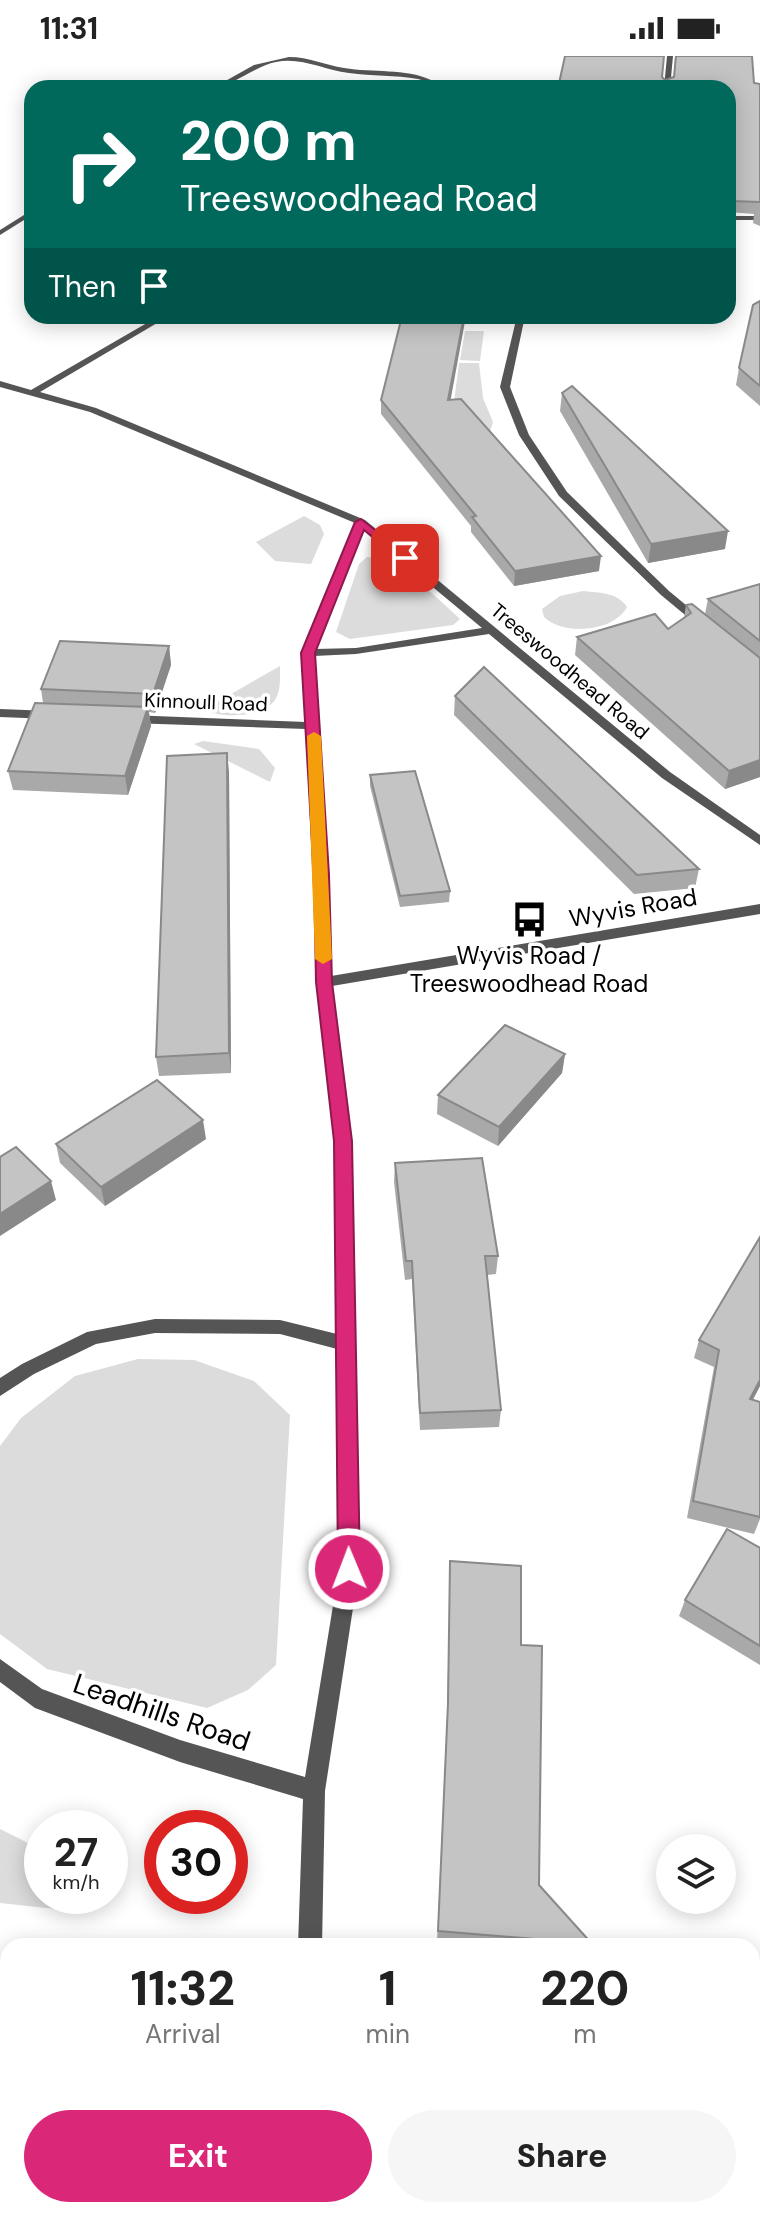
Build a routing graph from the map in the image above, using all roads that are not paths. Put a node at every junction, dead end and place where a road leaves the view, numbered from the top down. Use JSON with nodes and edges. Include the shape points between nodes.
{"nodes":[{"id":1,"x":670,"y":56,"type":"edge"},
{"id":2,"x":228,"y":80,"type":"edge"},
{"id":3,"x":428,"y":80,"type":"edge"},
{"id":4,"x":668,"y":80,"type":"edge"},
{"id":5,"x":24,"y":217,"type":"edge"},
{"id":6,"x":736,"y":218,"type":"edge"},
{"id":7,"x":760,"y":218,"type":"edge"},
{"id":8,"x":0,"y":233,"type":"edge"},
{"id":9,"x":151,"y":324,"type":"edge"},
{"id":10,"x":519,"y":324,"type":"edge"},
{"id":11,"x":0,"y":384,"type":"edge"},
{"id":12,"x":32,"y":393,"type":"junction"},
{"id":13,"x":361,"y":522,"type":"junction"},
{"id":14,"x":494,"y":630,"type":"junction"},
{"id":15,"x":713,"y":633,"type":"edge"},
{"id":16,"x":308,"y":653,"type":"junction"},
{"id":17,"x":0,"y":713,"type":"edge"},
{"id":18,"x":63,"y":716,"type":"edge"},
{"id":19,"x":110,"y":718,"type":"edge"},
{"id":20,"x":314,"y":726,"type":"junction"},
{"id":21,"x":760,"y":841,"type":"edge"},
{"id":22,"x":760,"y":909,"type":"edge"},
{"id":23,"x":324,"y":982,"type":"junction"},
{"id":24,"x":345,"y":1344,"type":"junction"},
{"id":25,"x":0,"y":1388,"type":"edge"},
{"id":26,"x":0,"y":1669,"type":"edge"},
{"id":27,"x":314,"y":1791,"type":"junction"},
{"id":28,"x":310,"y":1938,"type":"edge"}],
"edges":[{"from":1,"to":4,"type":"street"},
{"from":2,"to":3,"type":"street","via":[[268,60],[297,58]]},
{"from":5,"to":8,"type":"street"},
{"from":6,"to":7,"type":"street"},
{"from":9,"to":12,"type":"street"},
{"from":10,"to":15,"type":"street","via":[[505,387],[524,435],[563,494]]},
{"from":11,"to":12,"type":"street","name":"Treeswoodhead Road"},
{"from":12,"to":13,"type":"street","name":"Treeswoodhead Road","via":[[93,410]]},
{"from":13,"to":14,"type":"street","name":"Treeswoodhead Road"},
{"from":13,"to":16,"type":"street"},
{"from":14,"to":16,"type":"street"},
{"from":14,"to":21,"type":"street","name":"Treeswoodhead Road","via":[[666,775]]},
{"from":16,"to":20,"type":"street"},
{"from":17,"to":18,"type":"street"},
{"from":19,"to":20,"type":"street","name":"Kinnoull Road"},
{"from":20,"to":23,"type":"street"},
{"from":22,"to":23,"type":"street","name":"Wyvis Road"},
{"from":23,"to":24,"type":"street","via":[[343,1141]]},
{"from":24,"to":25,"type":"street","via":[[280,1327],[155,1326],[93,1337]]},
{"from":24,"to":27,"type":"street","via":[[349,1569]]},
{"from":26,"to":27,"type":"street","name":"Leadhills Road","via":[[35,1697],[180,1751]]},
{"from":27,"to":28,"type":"street"}]}
